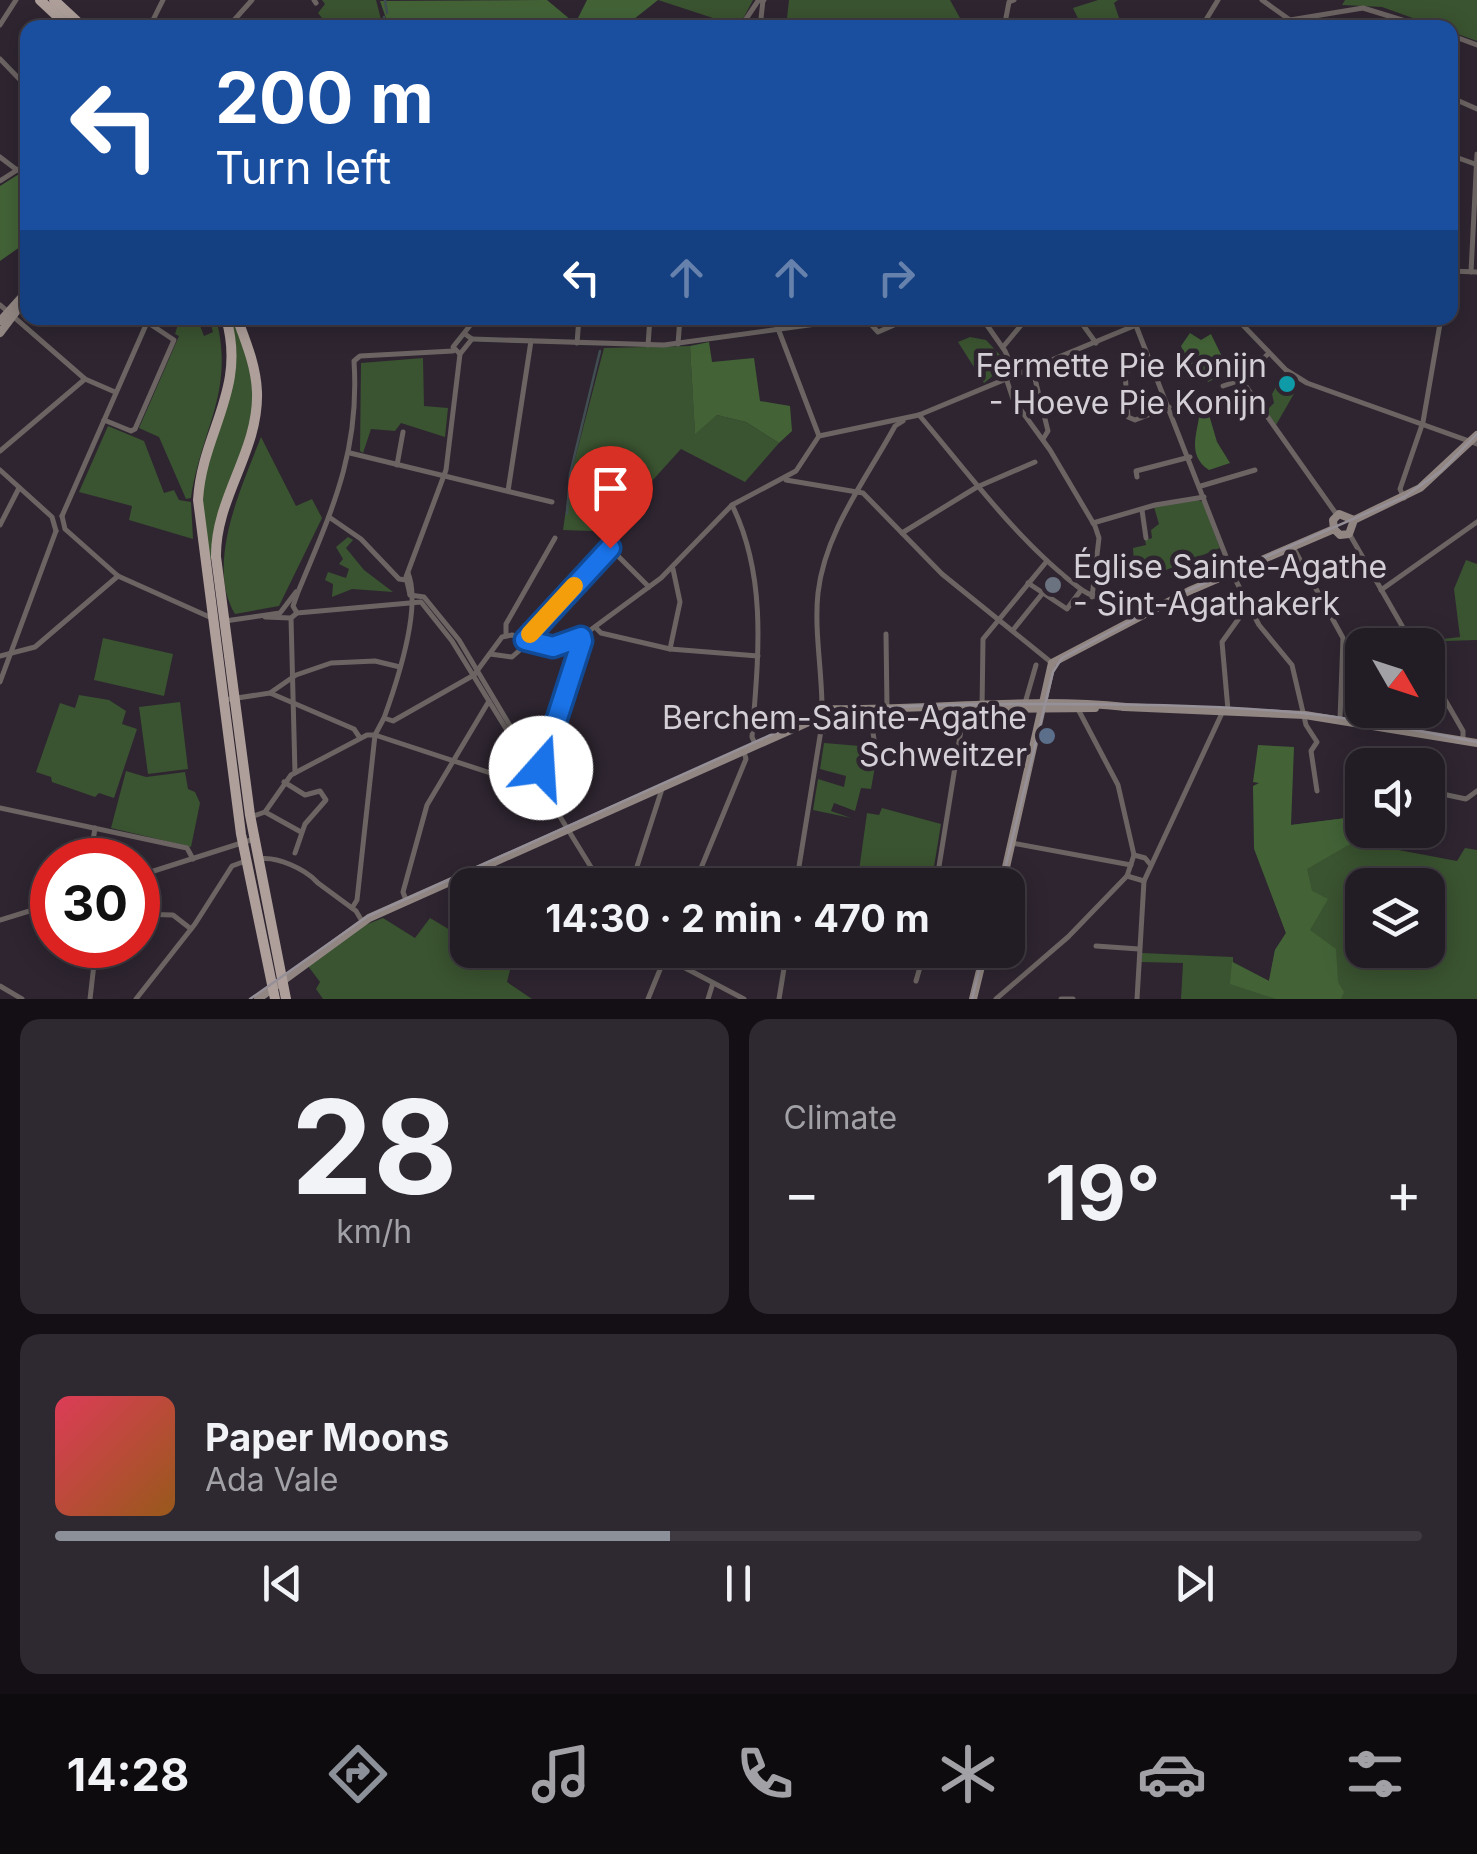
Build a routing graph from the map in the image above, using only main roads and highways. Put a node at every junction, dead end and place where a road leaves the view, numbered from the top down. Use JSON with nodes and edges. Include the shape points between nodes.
{"nodes":[{"id":1,"x":40,"y":0,"type":"edge"},
{"id":2,"x":54,"y":0,"type":"edge"},
{"id":3,"x":61,"y":20,"type":"edge"},
{"id":4,"x":75,"y":20,"type":"edge"},
{"id":5,"x":6,"y":310,"type":"edge"},
{"id":6,"x":0,"y":321,"type":"edge"},
{"id":7,"x":227,"y":325,"type":"edge"},
{"id":8,"x":240,"y":325,"type":"edge"},
{"id":9,"x":0,"y":333,"type":"edge"},
{"id":10,"x":1475,"y":440,"type":"edge"},
{"id":11,"x":1354,"y":520,"type":"junction"},
{"id":12,"x":1334,"y":529,"type":"junction"},
{"id":13,"x":219,"y":620,"type":"junction"},
{"id":14,"x":230,"y":700,"type":"junction"},
{"id":15,"x":1126,"y":706,"type":"junction"},
{"id":16,"x":982,"y":707,"type":"junction"},
{"id":17,"x":1042,"y":711,"type":"junction"},
{"id":18,"x":829,"y":713,"type":"junction"},
{"id":19,"x":815,"y":725,"type":"junction"},
{"id":20,"x":1477,"y":744,"type":"edge"},
{"id":21,"x":248,"y":841,"type":"junction"},
{"id":22,"x":1006,"y":868,"type":"edge"},
{"id":23,"x":981,"y":968,"type":"edge"},
{"id":24,"x":277,"y":985,"type":"edge"},
{"id":25,"x":254,"y":999,"type":"edge"},
{"id":26,"x":286,"y":999,"type":"edge"},
{"id":27,"x":973,"y":999,"type":"edge"}],
"edges":[{"from":1,"to":3,"type":"main road"},
{"from":2,"to":4,"type":"main road"},
{"from":5,"to":6,"type":"main road"},
{"from":5,"to":9,"type":"main road"},
{"from":7,"to":13,"type":"main road","via":[[230,385],[205,455],[198,500]]},
{"from":8,"to":13,"type":"main road","via":[[257,394],[252,431],[217,532]]},
{"from":10,"to":11,"type":"main road","via":[[1430,481]]},
{"from":11,"to":12,"type":"main road","via":[[1349,534]]},
{"from":11,"to":12,"type":"main road","via":[[1337,515]]},
{"from":12,"to":17,"type":"main road","via":[[1052,663]]},
{"from":13,"to":14,"type":"main road"},
{"from":14,"to":21,"type":"main road"},
{"from":14,"to":21,"type":"main road","via":[[251,818]]},
{"from":15,"to":17,"type":"main road"},
{"from":15,"to":17,"type":"main road"},
{"from":15,"to":20,"type":"main road","via":[[1305,715]]},
{"from":16,"to":17,"type":"main road"},
{"from":16,"to":17,"type":"main road","via":[[1025,703]]},
{"from":16,"to":18,"type":"main road"},
{"from":17,"to":22,"type":"main road"},
{"from":18,"to":19,"type":"main road","via":[[813,713]]},
{"from":18,"to":19,"type":"main road","via":[[831,726]]},
{"from":19,"to":24,"type":"main road","via":[[742,749],[361,920]]},
{"from":21,"to":24,"type":"main road"},
{"from":23,"to":27,"type":"main road"},
{"from":24,"to":25,"type":"main road"},
{"from":24,"to":26,"type":"main road"}]}
